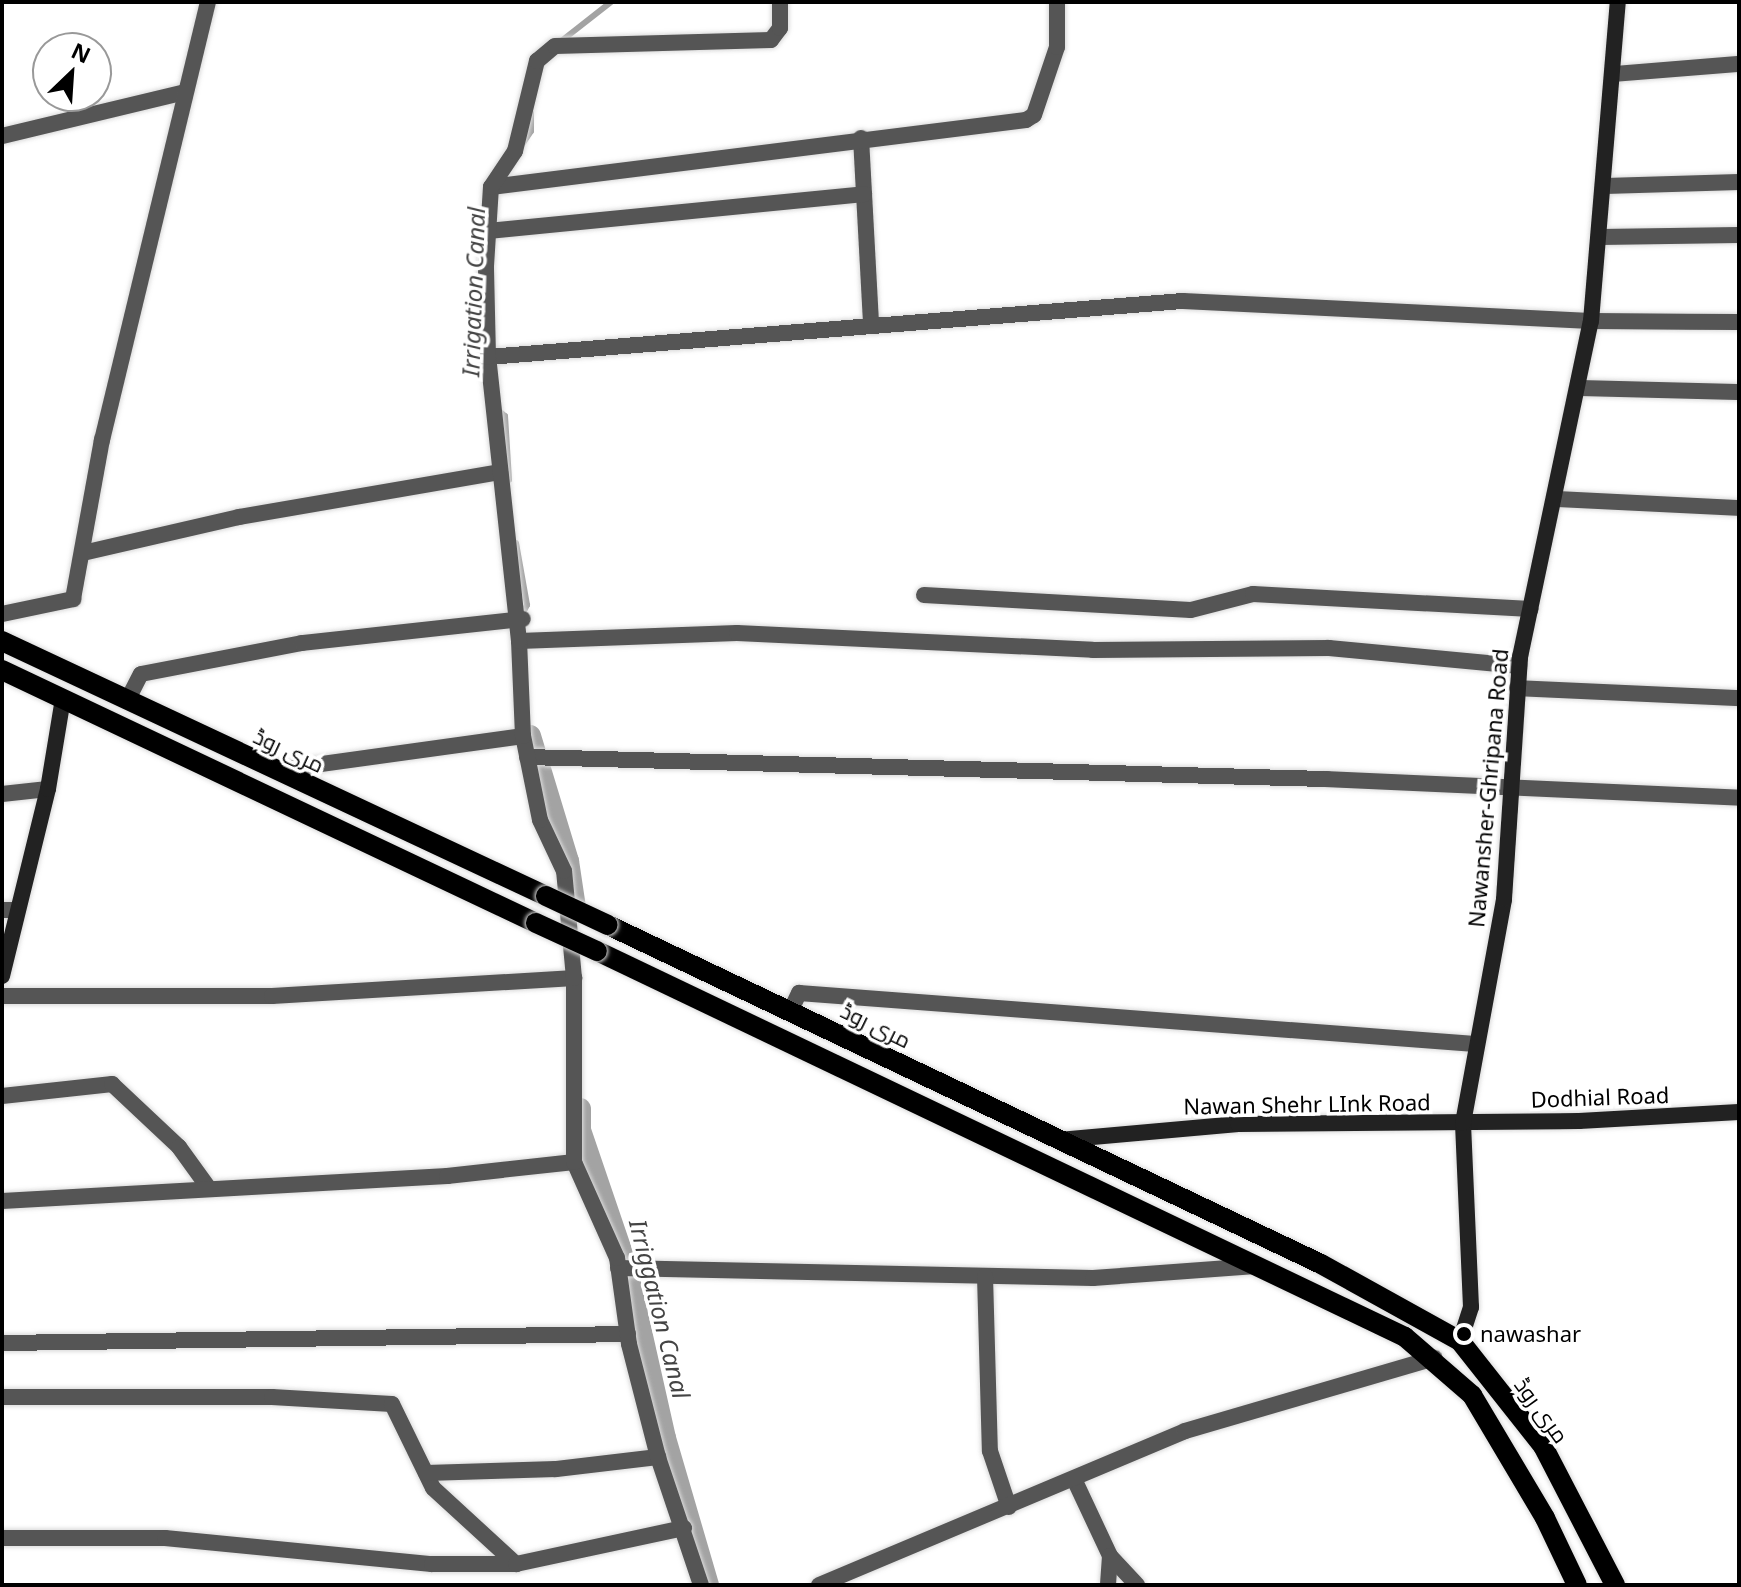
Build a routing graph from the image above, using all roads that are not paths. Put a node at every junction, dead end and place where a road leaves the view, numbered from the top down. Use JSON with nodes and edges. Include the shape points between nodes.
{"nodes":[{"id":1,"x":208,"y":2,"type":"edge"},
{"id":2,"x":780,"y":2,"type":"edge"},
{"id":3,"x":1057,"y":2,"type":"edge"},
{"id":4,"x":1618,"y":2,"type":"edge"},
{"id":5,"x":1739,"y":64,"type":"edge"},
{"id":6,"x":1614,"y":74,"type":"junction"},
{"id":7,"x":185,"y":92,"type":"junction"},
{"id":8,"x":2,"y":136,"type":"edge"},
{"id":9,"x":861,"y":138,"type":"junction"},
{"id":10,"x":1739,"y":182,"type":"edge"},
{"id":11,"x":1605,"y":186,"type":"junction"},
{"id":12,"x":491,"y":187,"type":"junction"},
{"id":13,"x":864,"y":194,"type":"junction"},
{"id":14,"x":488,"y":231,"type":"junction"},
{"id":15,"x":1739,"y":235,"type":"edge"},
{"id":16,"x":1600,"y":237,"type":"junction"},
{"id":17,"x":1591,"y":321,"type":"junction"},
{"id":18,"x":1739,"y":322,"type":"edge"},
{"id":19,"x":871,"y":325,"type":"junction"},
{"id":20,"x":488,"y":357,"type":"junction"},
{"id":21,"x":1578,"y":388,"type":"junction"},
{"id":22,"x":1739,"y":392,"type":"edge"},
{"id":23,"x":500,"y":472,"type":"junction"},
{"id":24,"x":1555,"y":499,"type":"junction"},
{"id":25,"x":1739,"y":508,"type":"edge"},
{"id":26,"x":83,"y":553,"type":"junction"},
{"id":27,"x":924,"y":595,"type":"dead end"},
{"id":28,"x":1531,"y":609,"type":"junction"},
{"id":29,"x":2,"y":614,"type":"edge"},
{"id":30,"x":520,"y":620,"type":"junction"},
{"id":31,"x":2,"y":641,"type":"edge"},
{"id":32,"x":519,"y":641,"type":"junction"},
{"id":33,"x":1519,"y":666,"type":"junction"},
{"id":34,"x":2,"y":670,"type":"edge"},
{"id":35,"x":1517,"y":688,"type":"junction"},
{"id":36,"x":63,"y":698,"type":"junction"},
{"id":37,"x":1739,"y":698,"type":"edge"},
{"id":38,"x":127,"y":701,"type":"junction"},
{"id":39,"x":523,"y":736,"type":"junction"},
{"id":40,"x":527,"y":757,"type":"junction"},
{"id":41,"x":267,"y":766,"type":"junction"},
{"id":42,"x":247,"y":785,"type":"junction"},
{"id":43,"x":1511,"y":786,"type":"junction"},
{"id":44,"x":48,"y":789,"type":"junction"},
{"id":45,"x":2,"y":794,"type":"edge"},
{"id":46,"x":1739,"y":798,"type":"edge"},
{"id":47,"x":10,"y":910,"type":"edge"},
{"id":48,"x":2,"y":976,"type":"edge"},
{"id":49,"x":574,"y":978,"type":"junction"},
{"id":50,"x":2,"y":996,"type":"edge"},
{"id":51,"x":791,"y":1010,"type":"junction"},
{"id":52,"x":1475,"y":1044,"type":"junction"},
{"id":53,"x":2,"y":1096,"type":"edge"},
{"id":54,"x":1739,"y":1112,"type":"edge"},
{"id":55,"x":1463,"y":1123,"type":"junction"},
{"id":56,"x":1057,"y":1140,"type":"junction"},
{"id":57,"x":574,"y":1162,"type":"junction"},
{"id":58,"x":208,"y":1187,"type":"junction"},
{"id":59,"x":2,"y":1201,"type":"edge"},
{"id":60,"x":1258,"y":1266,"type":"junction"},
{"id":61,"x":618,"y":1268,"type":"junction"},
{"id":62,"x":985,"y":1276,"type":"junction"},
{"id":63,"x":628,"y":1334,"type":"junction"},
{"id":64,"x":1460,"y":1341,"type":"junction"},
{"id":65,"x":2,"y":1343,"type":"edge"},
{"id":66,"x":1435,"y":1358,"type":"junction"},
{"id":67,"x":2,"y":1397,"type":"edge"},
{"id":68,"x":658,"y":1457,"type":"junction"},
{"id":69,"x":426,"y":1473,"type":"junction"},
{"id":70,"x":1074,"y":1479,"type":"junction"},
{"id":71,"x":1009,"y":1507,"type":"junction"},
{"id":72,"x":684,"y":1528,"type":"junction"},
{"id":73,"x":2,"y":1538,"type":"edge"},
{"id":74,"x":1110,"y":1556,"type":"junction"},
{"id":75,"x":516,"y":1564,"type":"junction"},
{"id":76,"x":701,"y":1585,"type":"edge"},
{"id":77,"x":819,"y":1585,"type":"edge"},
{"id":78,"x":1108,"y":1585,"type":"edge"},
{"id":79,"x":1137,"y":1585,"type":"edge"},
{"id":80,"x":1577,"y":1585,"type":"edge"},
{"id":81,"x":1615,"y":1585,"type":"edge"}],
"edges":[{"from":1,"to":7,"type":"street"},
{"from":2,"to":12,"type":"street","via":[[780,28],[771,40],[555,46],[537,61],[515,151]]},
{"from":3,"to":9,"type":"street","via":[[1057,47],[1034,115]]},
{"from":4,"to":6,"type":"main road","name":"Nawansher-Ghripana Road"},
{"from":5,"to":6,"type":"street"},
{"from":6,"to":11,"type":"main road","name":"Nawansher-Ghripana Road"},
{"from":7,"to":8,"type":"street"},
{"from":7,"to":26,"type":"street","via":[[102,440]]},
{"from":9,"to":12,"type":"street"},
{"from":9,"to":13,"type":"street"},
{"from":10,"to":11,"type":"street"},
{"from":11,"to":16,"type":"main road","name":"Nawansher-Ghripana Road"},
{"from":12,"to":14,"type":"street"},
{"from":13,"to":14,"type":"street"},
{"from":13,"to":19,"type":"street"},
{"from":14,"to":20,"type":"street"},
{"from":15,"to":16,"type":"street"},
{"from":16,"to":17,"type":"main road","name":"Nawansher-Ghripana Road"},
{"from":17,"to":18,"type":"street"},
{"from":17,"to":19,"type":"street","via":[[1183,301]]},
{"from":17,"to":21,"type":"main road","name":"Nawansher-Ghripana Road"},
{"from":19,"to":20,"type":"street"},
{"from":20,"to":23,"type":"street"},
{"from":21,"to":22,"type":"street"},
{"from":21,"to":24,"type":"main road","name":"Nawansher-Ghripana Road"},
{"from":23,"to":26,"type":"street","via":[[239,517]]},
{"from":23,"to":30,"type":"street"},
{"from":24,"to":25,"type":"street"},
{"from":24,"to":28,"type":"main road","name":"Nawansher-Ghripana Road"},
{"from":26,"to":29,"type":"street","via":[[73,599]]},
{"from":27,"to":28,"type":"street","via":[[1191,610],[1253,594]]},
{"from":28,"to":33,"type":"main road","name":"Nawansher-Ghripana Road"},
{"from":30,"to":32,"type":"street"},
{"from":30,"to":38,"type":"street","via":[[302,643],[141,674]]},
{"from":31,"to":38,"type":"main road","name":"مری روڈ"},
{"from":32,"to":33,"type":"street","via":[[737,633],[1093,650],[1329,648]]},
{"from":32,"to":39,"type":"street"},
{"from":33,"to":35,"type":"main road","name":"Nawansher-Ghripana Road"},
{"from":34,"to":36,"type":"main road"},
{"from":35,"to":37,"type":"street"},
{"from":35,"to":43,"type":"main road","name":"Nawansher-Ghripana Road"},
{"from":36,"to":42,"type":"main road"},
{"from":36,"to":44,"type":"main road"},
{"from":38,"to":41,"type":"main road","name":"مری روڈ"},
{"from":39,"to":40,"type":"street"},
{"from":39,"to":41,"type":"street"},
{"from":40,"to":43,"type":"street"},
{"from":40,"to":49,"type":"street","via":[[540,820],[564,871]]},
{"from":41,"to":42,"type":"main road"},
{"from":41,"to":51,"type":"main road","name":"مری روڈ","bridge":true},
{"from":42,"to":60,"type":"main road","bridge":true},
{"from":43,"to":46,"type":"street"},
{"from":43,"to":52,"type":"main road","name":"Nawansher-Ghripana Road","via":[[1504,899]]},
{"from":44,"to":45,"type":"street"},
{"from":44,"to":47,"type":"main road"},
{"from":47,"to":48,"type":"main road"},
{"from":49,"to":50,"type":"street","via":[[272,996]]},
{"from":49,"to":57,"type":"street"},
{"from":51,"to":52,"type":"street","via":[[799,993]]},
{"from":51,"to":56,"type":"main road","name":"مری روڈ"},
{"from":52,"to":55,"type":"main road","name":"Nawansher-Ghripana Road"},
{"from":53,"to":58,"type":"street","via":[[112,1084],[179,1147]]},
{"from":54,"to":55,"type":"main road","name":"Dodhial Road"},
{"from":55,"to":56,"type":"main road","name":"Nawan Shehr LInk Road","via":[[1238,1124]]},
{"from":55,"to":64,"type":"main road","name":"Nawansher-Ghripana Road","via":[[1471,1307]]},
{"from":56,"to":64,"type":"main road","name":"مری روڈ","via":[[1321,1264]]},
{"from":57,"to":58,"type":"street","via":[[447,1176]]},
{"from":57,"to":61,"type":"street"},
{"from":58,"to":59,"type":"street"},
{"from":60,"to":62,"type":"street","via":[[1093,1278]]},
{"from":60,"to":66,"type":"main road","via":[[1405,1337]]},
{"from":61,"to":62,"type":"street"},
{"from":61,"to":63,"type":"street"},
{"from":62,"to":71,"type":"street","via":[[990,1451]]},
{"from":63,"to":65,"type":"street"},
{"from":63,"to":68,"type":"street"},
{"from":64,"to":81,"type":"main road","name":"مری روڈ","via":[[1543,1446]]},
{"from":66,"to":70,"type":"street","via":[[1185,1431]]},
{"from":66,"to":80,"type":"main road","via":[[1472,1395],[1545,1518]]},
{"from":67,"to":69,"type":"street","via":[[272,1397],[392,1404]]},
{"from":68,"to":69,"type":"street","via":[[556,1469]]},
{"from":68,"to":72,"type":"street"},
{"from":69,"to":75,"type":"street","via":[[433,1488]]},
{"from":70,"to":71,"type":"street"},
{"from":70,"to":74,"type":"street"},
{"from":71,"to":77,"type":"street"},
{"from":72,"to":75,"type":"street"},
{"from":72,"to":76,"type":"street"},
{"from":73,"to":75,"type":"street","via":[[165,1538],[432,1564]]},
{"from":74,"to":78,"type":"street"},
{"from":74,"to":79,"type":"street"}]}
